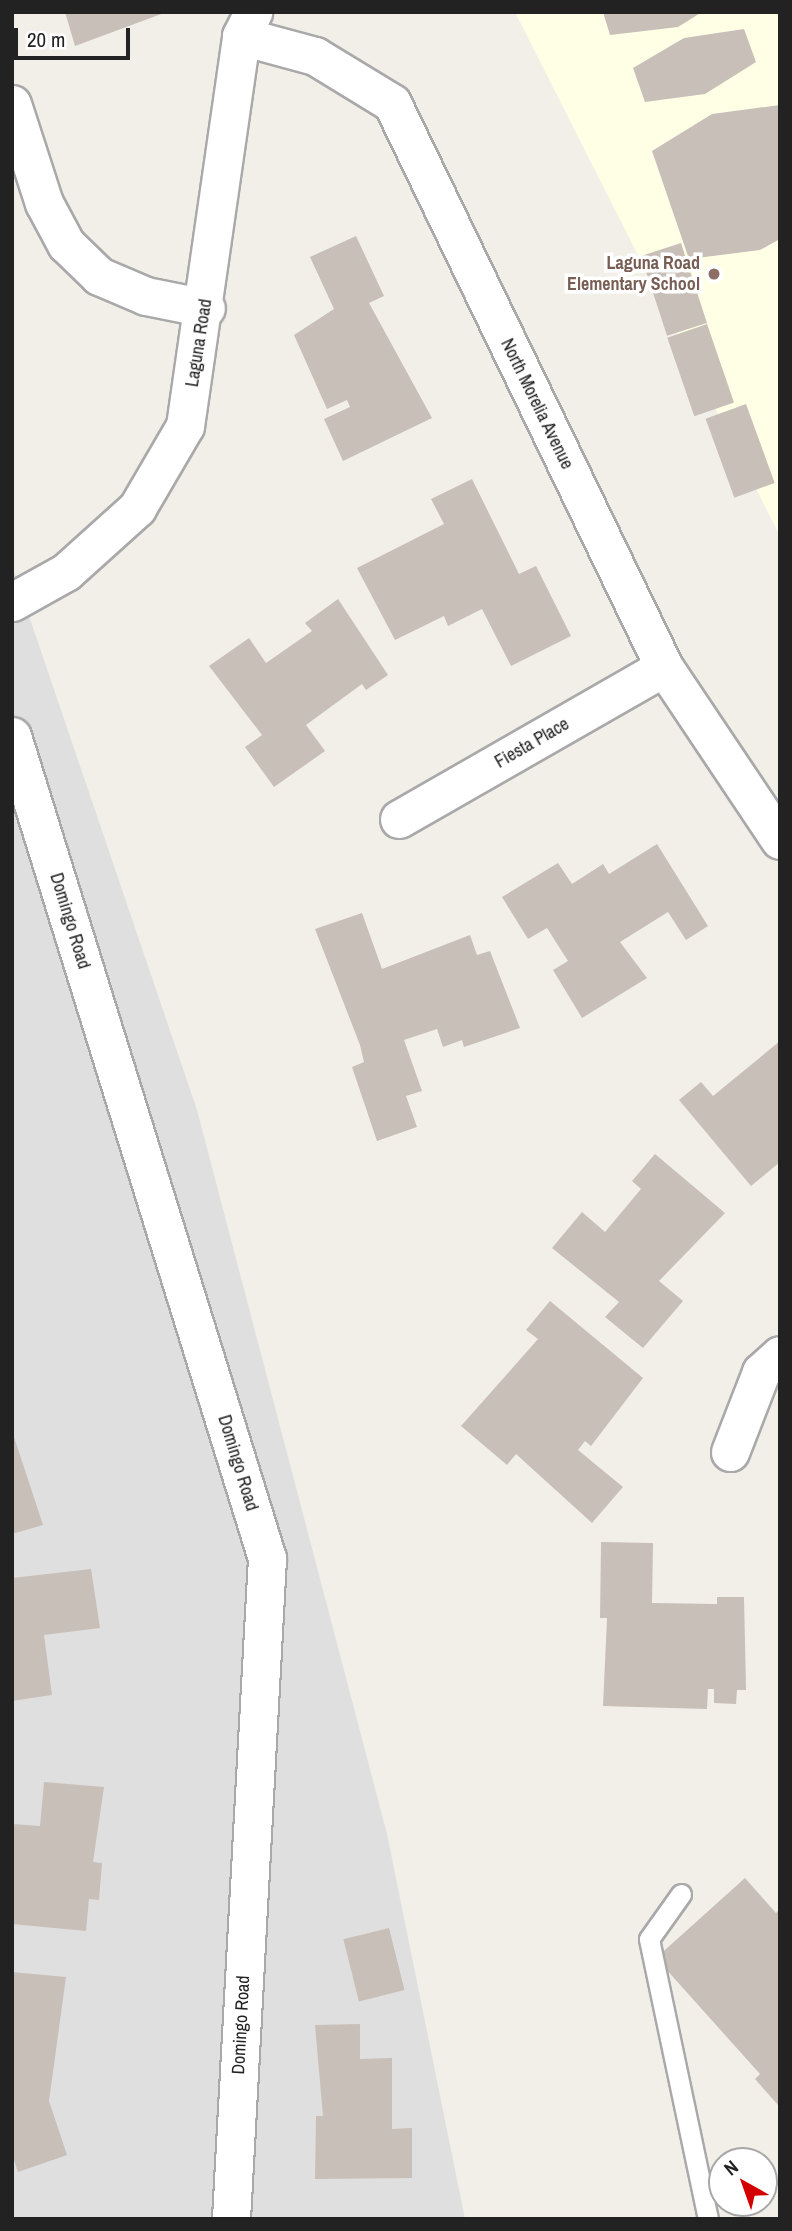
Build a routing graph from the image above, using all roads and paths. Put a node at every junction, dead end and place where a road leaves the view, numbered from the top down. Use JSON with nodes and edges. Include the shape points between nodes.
{"nodes":[{"id":1,"x":247,"y":24,"type":"edge"},
{"id":2,"x":12,"y":104,"type":"edge"},
{"id":3,"x":206,"y":308,"type":"junction"},
{"id":4,"x":12,"y":602,"type":"edge"},
{"id":5,"x":664,"y":667,"type":"junction"},
{"id":6,"x":12,"y":736,"type":"edge"},
{"id":7,"x":399,"y":819,"type":"dead end"},
{"id":8,"x":780,"y":840,"type":"edge"},
{"id":9,"x":780,"y":1355,"type":"edge"},
{"id":10,"x":730,"y":1452,"type":"dead end"},
{"id":11,"x":681,"y":1894,"type":"dead end"},
{"id":12,"x":231,"y":2219,"type":"edge"},
{"id":13,"x":708,"y":2219,"type":"edge"}],
"edges":[{"from":1,"to":3,"type":"street","name":"Laguna Road"},
{"from":1,"to":5,"type":"street","name":"North Morelia Avenue","via":[[315,56],[392,103]]},
{"from":2,"to":3,"type":"street","via":[[44,203],[66,244],[99,276],[146,296]]},
{"from":3,"to":4,"type":"street","name":"Laguna Road","via":[[186,426],[138,508],[66,572]]},
{"from":5,"to":7,"type":"street","name":"Fiesta Place"},
{"from":5,"to":8,"type":"street","name":"North Morelia Avenue"},
{"from":6,"to":12,"type":"street","name":"Domingo Road","via":[[267,1558]]},
{"from":9,"to":10,"type":"street","via":[[761,1372]]},
{"from":11,"to":13,"type":"lane","via":[[649,1939]]}]}
